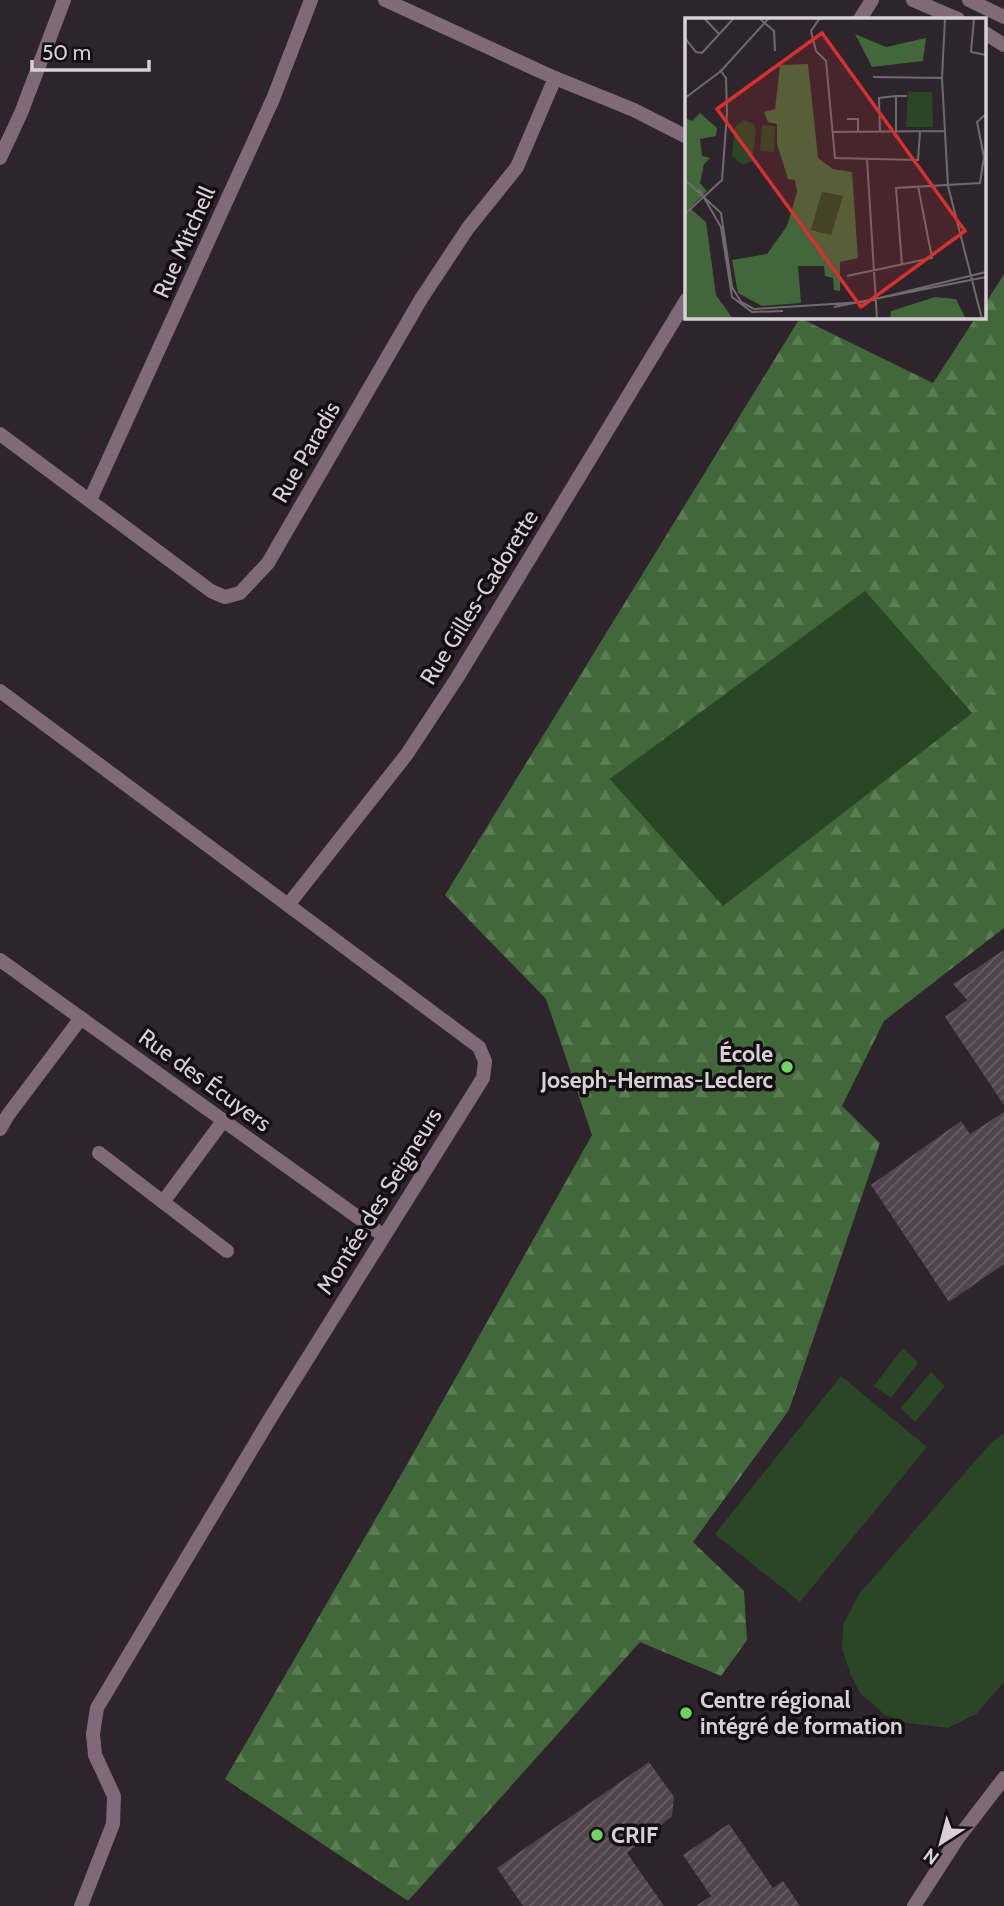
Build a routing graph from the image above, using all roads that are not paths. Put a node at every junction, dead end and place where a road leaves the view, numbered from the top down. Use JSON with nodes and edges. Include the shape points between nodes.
{"nodes":[{"id":1,"x":64,"y":0,"type":"edge"},
{"id":2,"x":311,"y":0,"type":"edge"},
{"id":3,"x":385,"y":0,"type":"edge"},
{"id":4,"x":872,"y":0,"type":"edge"},
{"id":5,"x":913,"y":0,"type":"edge"},
{"id":6,"x":969,"y":0,"type":"edge"},
{"id":7,"x":1004,"y":17,"type":"edge"},
{"id":8,"x":861,"y":18,"type":"edge"},
{"id":9,"x":956,"y":18,"type":"edge"},
{"id":10,"x":986,"y":34,"type":"edge"},
{"id":11,"x":1004,"y":45,"type":"edge"},
{"id":12,"x":555,"y":78,"type":"junction"},
{"id":13,"x":685,"y":136,"type":"edge"},
{"id":14,"x":0,"y":158,"type":"edge"},
{"id":15,"x":685,"y":302,"type":"edge"},
{"id":16,"x":0,"y":434,"type":"edge"},
{"id":17,"x":90,"y":500,"type":"junction"},
{"id":18,"x":0,"y":691,"type":"edge"},
{"id":19,"x":288,"y":905,"type":"junction"},
{"id":20,"x":0,"y":960,"type":"edge"},
{"id":21,"x":81,"y":1018,"type":"junction"},
{"id":22,"x":223,"y":1121,"type":"junction"},
{"id":23,"x":0,"y":1129,"type":"edge"},
{"id":24,"x":99,"y":1153,"type":"dead end"},
{"id":25,"x":163,"y":1202,"type":"junction"},
{"id":26,"x":384,"y":1236,"type":"junction"},
{"id":27,"x":227,"y":1251,"type":"dead end"},
{"id":28,"x":1004,"y":1778,"type":"edge"},
{"id":29,"x":82,"y":1906,"type":"edge"},
{"id":30,"x":914,"y":1906,"type":"edge"}],
"edges":[{"from":1,"to":14,"type":"street"},
{"from":2,"to":17,"type":"street","name":"Rue Mitchell","via":[[273,99]]},
{"from":3,"to":12,"type":"street"},
{"from":4,"to":8,"type":"street"},
{"from":5,"to":9,"type":"street"},
{"from":6,"to":7,"type":"street"},
{"from":10,"to":11,"type":"street"},
{"from":12,"to":13,"type":"street"},
{"from":12,"to":17,"type":"street","name":"Rue Paradis","via":[[517,166],[421,299],[268,563],[240,593],[226,597],[211,591]]},
{"from":15,"to":19,"type":"street","name":"Rue Gilles-Cadorette","via":[[407,754]]},
{"from":16,"to":17,"type":"street","name":"Rue Paradis"},
{"from":18,"to":19,"type":"street","name":"Montée des Seigneurs"},
{"from":19,"to":26,"type":"street","name":"Montée des Seigneurs","via":[[479,1047],[485,1061],[483,1078]]},
{"from":20,"to":21,"type":"street","name":"Rue des Écuyers"},
{"from":21,"to":22,"type":"street","name":"Rue des Écuyers"},
{"from":21,"to":23,"type":"street"},
{"from":22,"to":25,"type":"street"},
{"from":22,"to":26,"type":"street","name":"Rue des Écuyers"},
{"from":24,"to":25,"type":"street"},
{"from":25,"to":27,"type":"street"},
{"from":26,"to":29,"type":"street","name":"Montée des Seigneurs","via":[[97,1709],[95,1755],[114,1796],[113,1824]]},
{"from":28,"to":30,"type":"street"}]}
